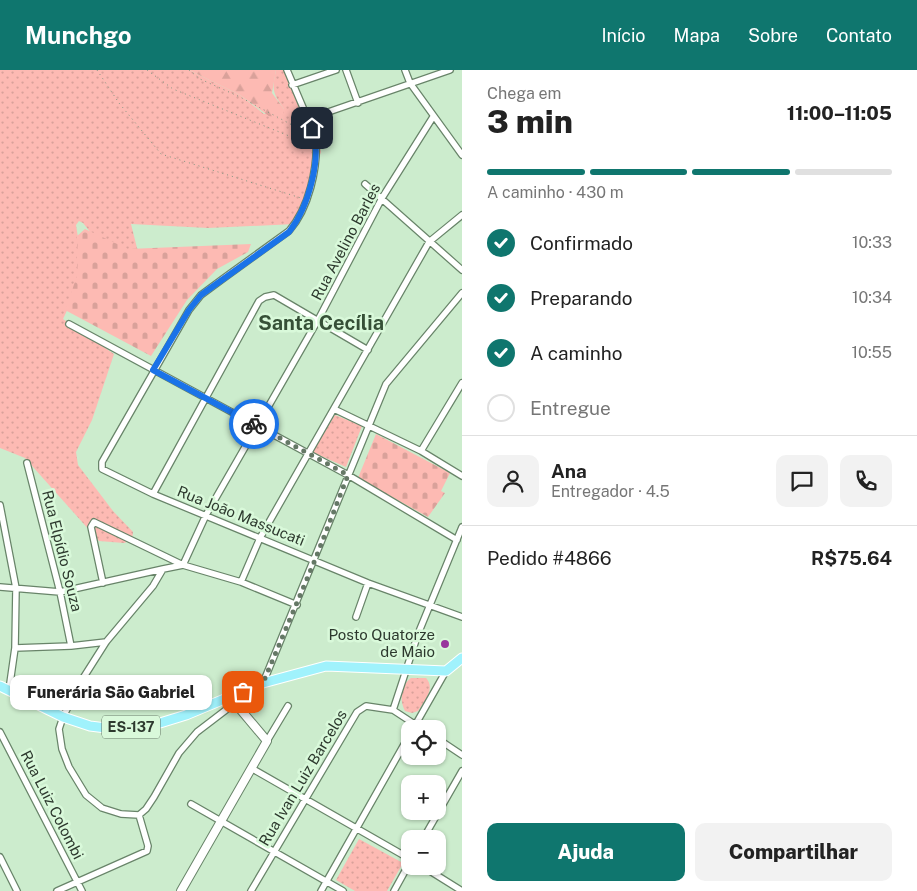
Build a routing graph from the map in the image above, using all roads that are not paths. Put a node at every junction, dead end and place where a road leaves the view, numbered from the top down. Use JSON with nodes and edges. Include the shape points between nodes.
{"nodes":[{"id":1,"x":287,"y":70,"type":"edge"},
{"id":2,"x":336,"y":70,"type":"edge"},
{"id":3,"x":346,"y":70,"type":"edge"},
{"id":4,"x":405,"y":70,"type":"edge"},
{"id":5,"x":450,"y":70,"type":"edge"},
{"id":6,"x":410,"y":83,"type":"junction"},
{"id":7,"x":292,"y":85,"type":"junction"},
{"id":8,"x":358,"y":103,"type":"junction"},
{"id":9,"x":433,"y":116,"type":"junction"},
{"id":10,"x":308,"y":118,"type":"junction"},
{"id":11,"x":462,"y":155,"type":"edge"},
{"id":12,"x":365,"y":184,"type":"dead end"},
{"id":13,"x":382,"y":198,"type":"junction"},
{"id":14,"x":462,"y":215,"type":"edge"},
{"id":15,"x":429,"y":242,"type":"junction"},
{"id":16,"x":462,"y":270,"type":"edge"},
{"id":17,"x":462,"y":293,"type":"edge"},
{"id":18,"x":318,"y":320,"type":"junction"},
{"id":19,"x":70,"y":324,"type":"dead end"},
{"id":20,"x":368,"y":350,"type":"junction"},
{"id":21,"x":153,"y":370,"type":"junction"},
{"id":22,"x":462,"y":383,"type":"edge"},
{"id":23,"x":206,"y":398,"type":"junction"},
{"id":24,"x":334,"y":409,"type":"junction"},
{"id":25,"x":256,"y":426,"type":"junction"},
{"id":26,"x":367,"y":426,"type":"junction"},
{"id":27,"x":421,"y":451,"type":"junction"},
{"id":28,"x":307,"y":453,"type":"junction"},
{"id":29,"x":27,"y":463,"type":"dead end"},
{"id":30,"x":348,"y":475,"type":"junction"},
{"id":31,"x":462,"y":476,"type":"edge"},
{"id":32,"x":152,"y":494,"type":"junction"},
{"id":33,"x":0,"y":505,"type":"edge"},
{"id":34,"x":206,"y":514,"type":"junction"},
{"id":35,"x":462,"y":527,"type":"edge"},
{"id":36,"x":2,"y":534,"type":"edge"},
{"id":37,"x":260,"y":538,"type":"junction"},
{"id":38,"x":457,"y":540,"type":"junction"},
{"id":39,"x":315,"y":560,"type":"junction"},
{"id":40,"x":183,"y":565,"type":"junction"},
{"id":41,"x":163,"y":569,"type":"junction"},
{"id":42,"x":241,"y":582,"type":"junction"},
{"id":43,"x":368,"y":582,"type":"junction"},
{"id":44,"x":103,"y":583,"type":"junction"},
{"id":45,"x":0,"y":587,"type":"edge"},
{"id":46,"x":16,"y":588,"type":"junction"},
{"id":47,"x":60,"y":592,"type":"junction"},
{"id":48,"x":297,"y":605,"type":"junction"},
{"id":49,"x":430,"y":605,"type":"junction"},
{"id":50,"x":356,"y":617,"type":"dead end"},
{"id":51,"x":462,"y":617,"type":"edge"},
{"id":52,"x":106,"y":642,"type":"junction"},
{"id":53,"x":71,"y":646,"type":"junction"},
{"id":54,"x":15,"y":648,"type":"junction"},
{"id":55,"x":462,"y":658,"type":"edge"},
{"id":56,"x":404,"y":670,"type":"junction"},
{"id":57,"x":446,"y":671,"type":"junction"},
{"id":58,"x":263,"y":683,"type":"junction"},
{"id":59,"x":0,"y":686,"type":"edge"},
{"id":60,"x":9,"y":690,"type":"junction"},
{"id":61,"x":233,"y":700,"type":"junction"},
{"id":62,"x":288,"y":706,"type":"dead end"},
{"id":63,"x":393,"y":710,"type":"junction"},
{"id":64,"x":63,"y":717,"type":"junction"},
{"id":65,"x":405,"y":720,"type":"edge"},
{"id":66,"x":418,"y":720,"type":"edge"},
{"id":67,"x":0,"y":732,"type":"edge"},
{"id":68,"x":267,"y":741,"type":"junction"},
{"id":69,"x":446,"y":744,"type":"edge"},
{"id":70,"x":401,"y":750,"type":"edge"},
{"id":71,"x":462,"y":755,"type":"edge"},
{"id":72,"x":251,"y":768,"type":"junction"},
{"id":73,"x":462,"y":772,"type":"edge"},
{"id":74,"x":304,"y":799,"type":"junction"},
{"id":75,"x":191,"y":804,"type":"dead end"},
{"id":76,"x":138,"y":815,"type":"junction"},
{"id":77,"x":222,"y":822,"type":"junction"},
{"id":78,"x":357,"y":830,"type":"junction"},
{"id":79,"x":428,"y":830,"type":"edge"},
{"id":80,"x":274,"y":852,"type":"junction"},
{"id":81,"x":401,"y":856,"type":"edge"},
{"id":82,"x":0,"y":857,"type":"edge"},
{"id":83,"x":403,"y":875,"type":"edge"},
{"id":84,"x":437,"y":875,"type":"edge"},
{"id":85,"x":78,"y":882,"type":"junction"},
{"id":86,"x":327,"y":882,"type":"junction"},
{"id":87,"x":461,"y":890,"type":"edge"},
{"id":88,"x":17,"y":891,"type":"edge"},
{"id":89,"x":56,"y":891,"type":"edge"},
{"id":90,"x":82,"y":891,"type":"edge"},
{"id":91,"x":181,"y":891,"type":"edge"},
{"id":92,"x":251,"y":891,"type":"edge"},
{"id":93,"x":321,"y":891,"type":"edge"},
{"id":94,"x":343,"y":891,"type":"edge"},
{"id":95,"x":394,"y":891,"type":"edge"}],
"edges":[{"from":1,"to":7,"type":"street"},
{"from":2,"to":7,"type":"street"},
{"from":3,"to":8,"type":"street"},
{"from":4,"to":6,"type":"street"},
{"from":5,"to":6,"type":"street"},
{"from":6,"to":8,"type":"street"},
{"from":6,"to":9,"type":"street"},
{"from":7,"to":10,"type":"street"},
{"from":8,"to":10,"type":"street"},
{"from":9,"to":11,"type":"street"},
{"from":9,"to":13,"type":"street","name":"Rua Avelino Barles"},
{"from":10,"to":21,"type":"street","via":[[316,138],[315,165],[298,220],[289,232],[201,295]]},
{"from":12,"to":13,"type":"street"},
{"from":13,"to":15,"type":"street"},
{"from":13,"to":18,"type":"street","name":"Rua Avelino Barles"},
{"from":14,"to":15,"type":"street"},
{"from":15,"to":16,"type":"street"},
{"from":15,"to":20,"type":"street"},
{"from":17,"to":26,"type":"street","via":[[386,384]]},
{"from":18,"to":20,"type":"street"},
{"from":18,"to":23,"type":"street","via":[[274,295],[259,301]]},
{"from":18,"to":25,"type":"street","name":"Rua Avelino Barles"},
{"from":19,"to":21,"type":"street"},
{"from":20,"to":24,"type":"street"},
{"from":21,"to":23,"type":"street"},
{"from":21,"to":32,"type":"street","name":"Rua João Massucati","via":[[102,462],[104,471]]},
{"from":22,"to":27,"type":"street"},
{"from":23,"to":25,"type":"street"},
{"from":23,"to":32,"type":"street"},
{"from":24,"to":26,"type":"street"},
{"from":24,"to":28,"type":"street"},
{"from":25,"to":28,"type":"street"},
{"from":25,"to":34,"type":"street","name":"Rua Avelino Barles"},
{"from":26,"to":27,"type":"street"},
{"from":26,"to":30,"type":"street"},
{"from":27,"to":31,"type":"street"},
{"from":28,"to":30,"type":"street"},
{"from":28,"to":37,"type":"street"},
{"from":29,"to":47,"type":"street","name":"Rua Elpídio Souza"},
{"from":30,"to":38,"type":"street"},
{"from":30,"to":39,"type":"street"},
{"from":32,"to":34,"type":"street","name":"Rua João Massucati"},
{"from":33,"to":36,"type":"street"},
{"from":34,"to":37,"type":"street","name":"Rua João Massucati"},
{"from":34,"to":40,"type":"street","name":"Rua Avelino Barles"},
{"from":35,"to":38,"type":"street"},
{"from":36,"to":46,"type":"street"},
{"from":37,"to":39,"type":"street","name":"Rua João Massucati"},
{"from":37,"to":42,"type":"street"},
{"from":38,"to":49,"type":"street"},
{"from":39,"to":43,"type":"street","name":"Rua João Massucati"},
{"from":39,"to":48,"type":"street"},
{"from":40,"to":41,"type":"street"},
{"from":40,"to":42,"type":"street"},
{"from":40,"to":44,"type":"street","via":[[98,523],[92,524]]},
{"from":41,"to":44,"type":"street"},
{"from":41,"to":52,"type":"street","via":[[153,586]]},
{"from":42,"to":48,"type":"street"},
{"from":43,"to":49,"type":"street","name":"Rua João Massucati"},
{"from":43,"to":50,"type":"street"},
{"from":44,"to":47,"type":"street"},
{"from":45,"to":46,"type":"street"},
{"from":46,"to":47,"type":"street"},
{"from":46,"to":54,"type":"street"},
{"from":47,"to":53,"type":"street","name":"Rua Elpídio Souza"},
{"from":48,"to":58,"type":"street"},
{"from":49,"to":51,"type":"street","name":"Rua João Massucati"},
{"from":49,"to":56,"type":"street"},
{"from":52,"to":53,"type":"street"},
{"from":52,"to":64,"type":"street"},
{"from":53,"to":54,"type":"street"},
{"from":54,"to":60,"type":"street"},
{"from":55,"to":57,"type":"main road"},
{"from":56,"to":57,"type":"main road","number":"ES-137"},
{"from":56,"to":58,"type":"main road","number":"ES-137","via":[[326,666]]},
{"from":56,"to":63,"type":"street"},
{"from":57,"to":66,"type":"street"},
{"from":58,"to":61,"type":"main road","number":"ES-137"},
{"from":59,"to":60,"type":"main road","number":"ES-137"},
{"from":60,"to":64,"type":"main road","number":"ES-137"},
{"from":61,"to":64,"type":"main road","number":"ES-137","via":[[144,727],[102,728]]},
{"from":61,"to":68,"type":"street"},
{"from":61,"to":76,"type":"street","via":[[185,746],[146,810]]},
{"from":62,"to":68,"type":"street"},
{"from":63,"to":65,"type":"street"},
{"from":63,"to":74,"type":"street","name":"Rua Ivan Luiz Barcelos","via":[[366,706],[357,712]]},
{"from":64,"to":76,"type":"street","via":[[59,729],[62,750],[86,795],[102,808]]},
{"from":67,"to":85,"type":"street","name":"Rua Luiz Colombi"},
{"from":68,"to":72,"type":"street"},
{"from":69,"to":71,"type":"street"},
{"from":70,"to":78,"type":"street"},
{"from":72,"to":74,"type":"street"},
{"from":72,"to":77,"type":"street"},
{"from":73,"to":79,"type":"street"},
{"from":74,"to":78,"type":"street"},
{"from":74,"to":80,"type":"street","name":"Rua Ivan Luiz Barcelos"},
{"from":75,"to":77,"type":"street"},
{"from":76,"to":85,"type":"street","via":[[147,851]]},
{"from":77,"to":80,"type":"street"},
{"from":77,"to":91,"type":"street"},
{"from":78,"to":81,"type":"street"},
{"from":78,"to":86,"type":"street"},
{"from":80,"to":86,"type":"street"},
{"from":80,"to":92,"type":"street","name":"Rua Ivan Luiz Barcelos"},
{"from":82,"to":88,"type":"street"},
{"from":83,"to":95,"type":"street"},
{"from":84,"to":87,"type":"street"},
{"from":85,"to":89,"type":"street"},
{"from":85,"to":90,"type":"street","name":"Rua Luiz Colombi"},
{"from":86,"to":93,"type":"street"},
{"from":86,"to":94,"type":"street"}]}
